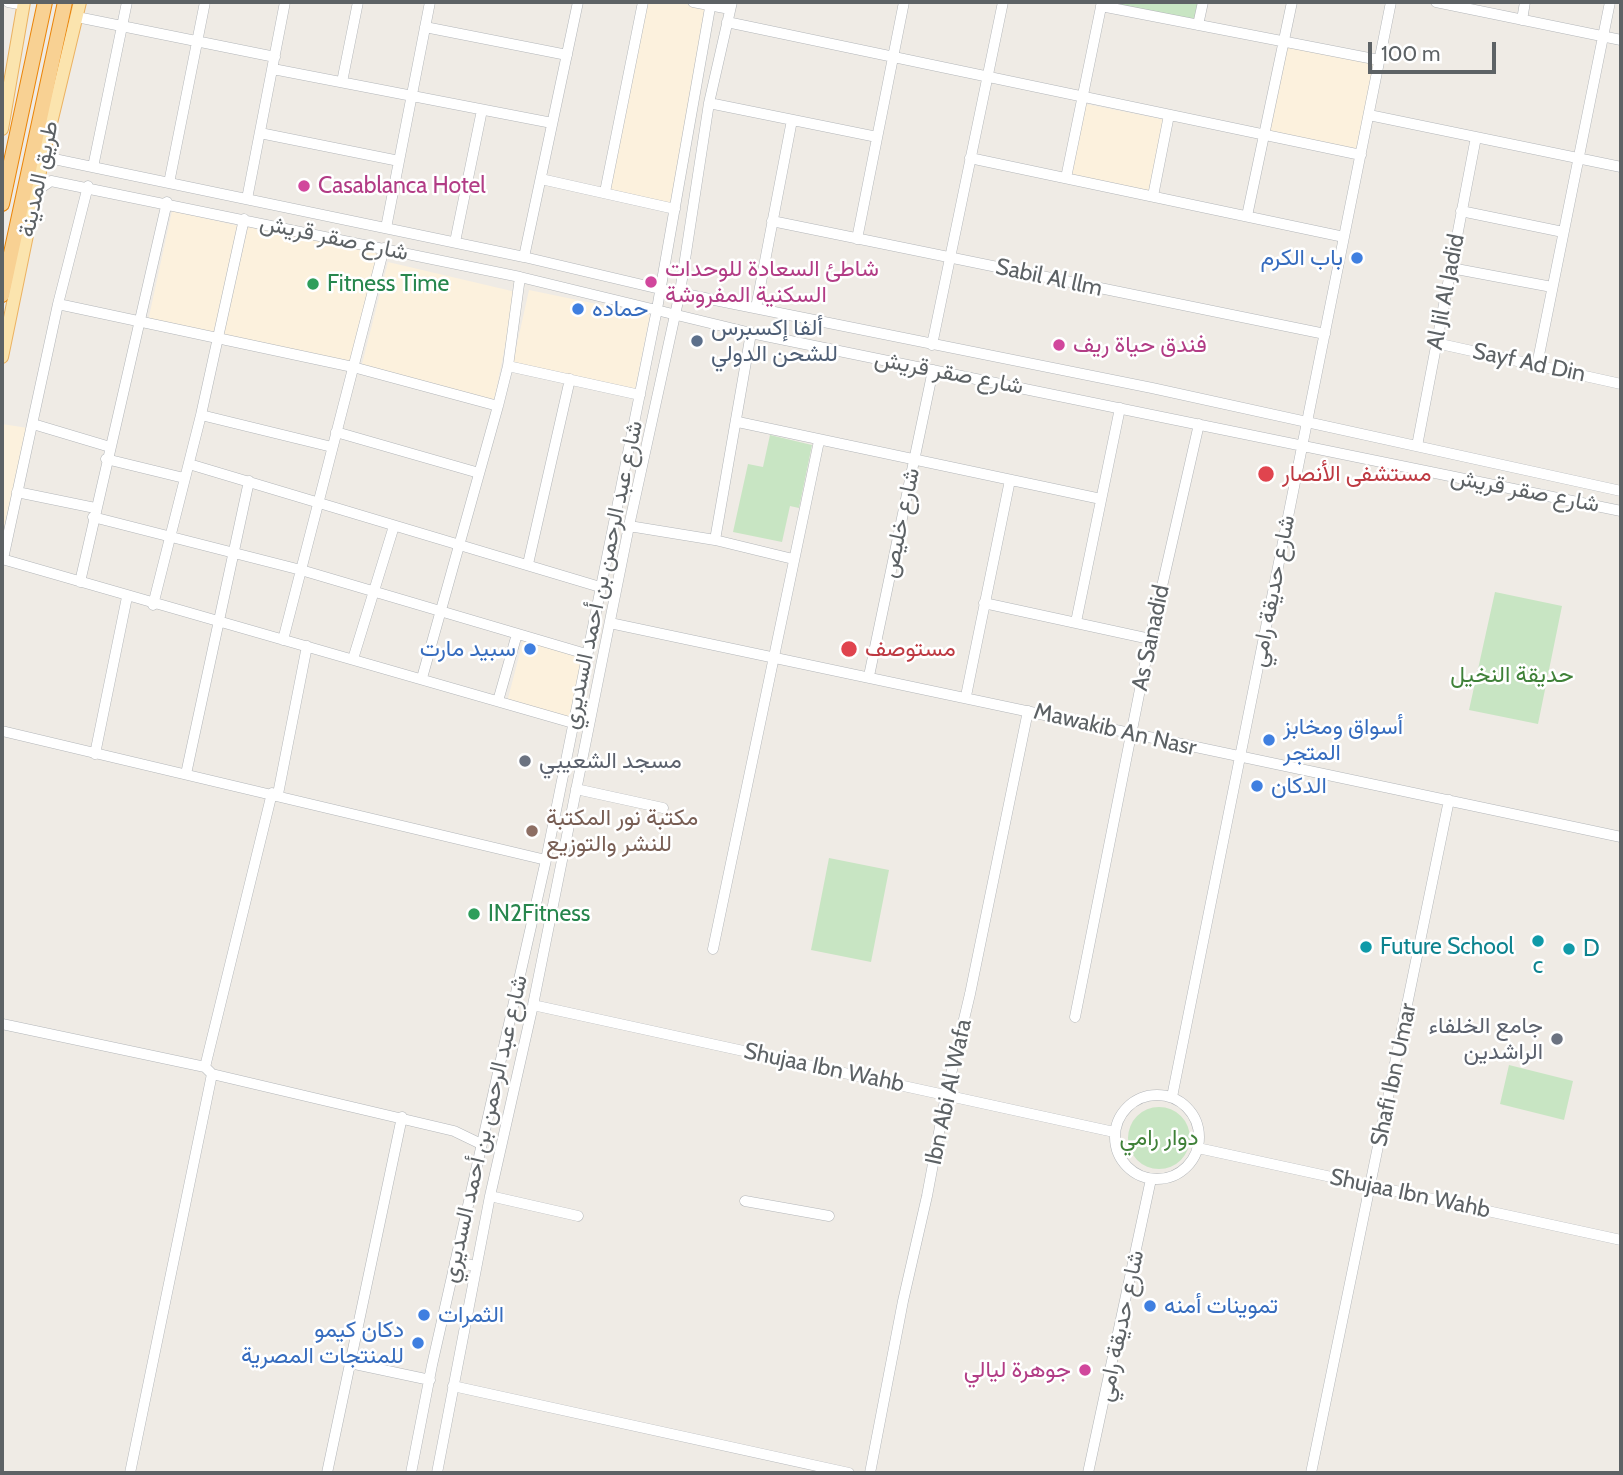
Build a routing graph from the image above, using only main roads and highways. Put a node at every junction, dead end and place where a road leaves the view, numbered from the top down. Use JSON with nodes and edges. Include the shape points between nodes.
{"nodes":[{"id":1,"x":39,"y":2,"type":"edge"},
{"id":2,"x":45,"y":2,"type":"edge"},
{"id":3,"x":65,"y":2,"type":"edge"},
{"id":4,"x":73,"y":2,"type":"edge"},
{"id":5,"x":80,"y":2,"type":"edge"},
{"id":6,"x":24,"y":3,"type":"edge"},
{"id":7,"x":31,"y":65,"type":"junction"},
{"id":8,"x":46,"y":97,"type":"junction"},
{"id":9,"x":2,"y":129,"type":"edge"},
{"id":10,"x":2,"y":204,"type":"edge"},
{"id":11,"x":7,"y":271,"type":"junction"},
{"id":12,"x":2,"y":295,"type":"edge"},
{"id":13,"x":2,"y":308,"type":"edge"},
{"id":14,"x":2,"y":357,"type":"edge"}],
"edges":[{"from":1,"to":7,"type":"main road"},
{"from":2,"to":7,"type":"highway"},
{"from":3,"to":8,"type":"highway"},
{"from":4,"to":8,"type":"highway"},
{"from":5,"to":14,"type":"main road","name":"طريق المدينة"},
{"from":6,"to":9,"type":"main road","name":"طريق المدينة"},
{"from":7,"to":10,"type":"highway"},
{"from":8,"to":11,"type":"highway"},
{"from":11,"to":12,"type":"highway"},
{"from":11,"to":13,"type":"highway"}]}
